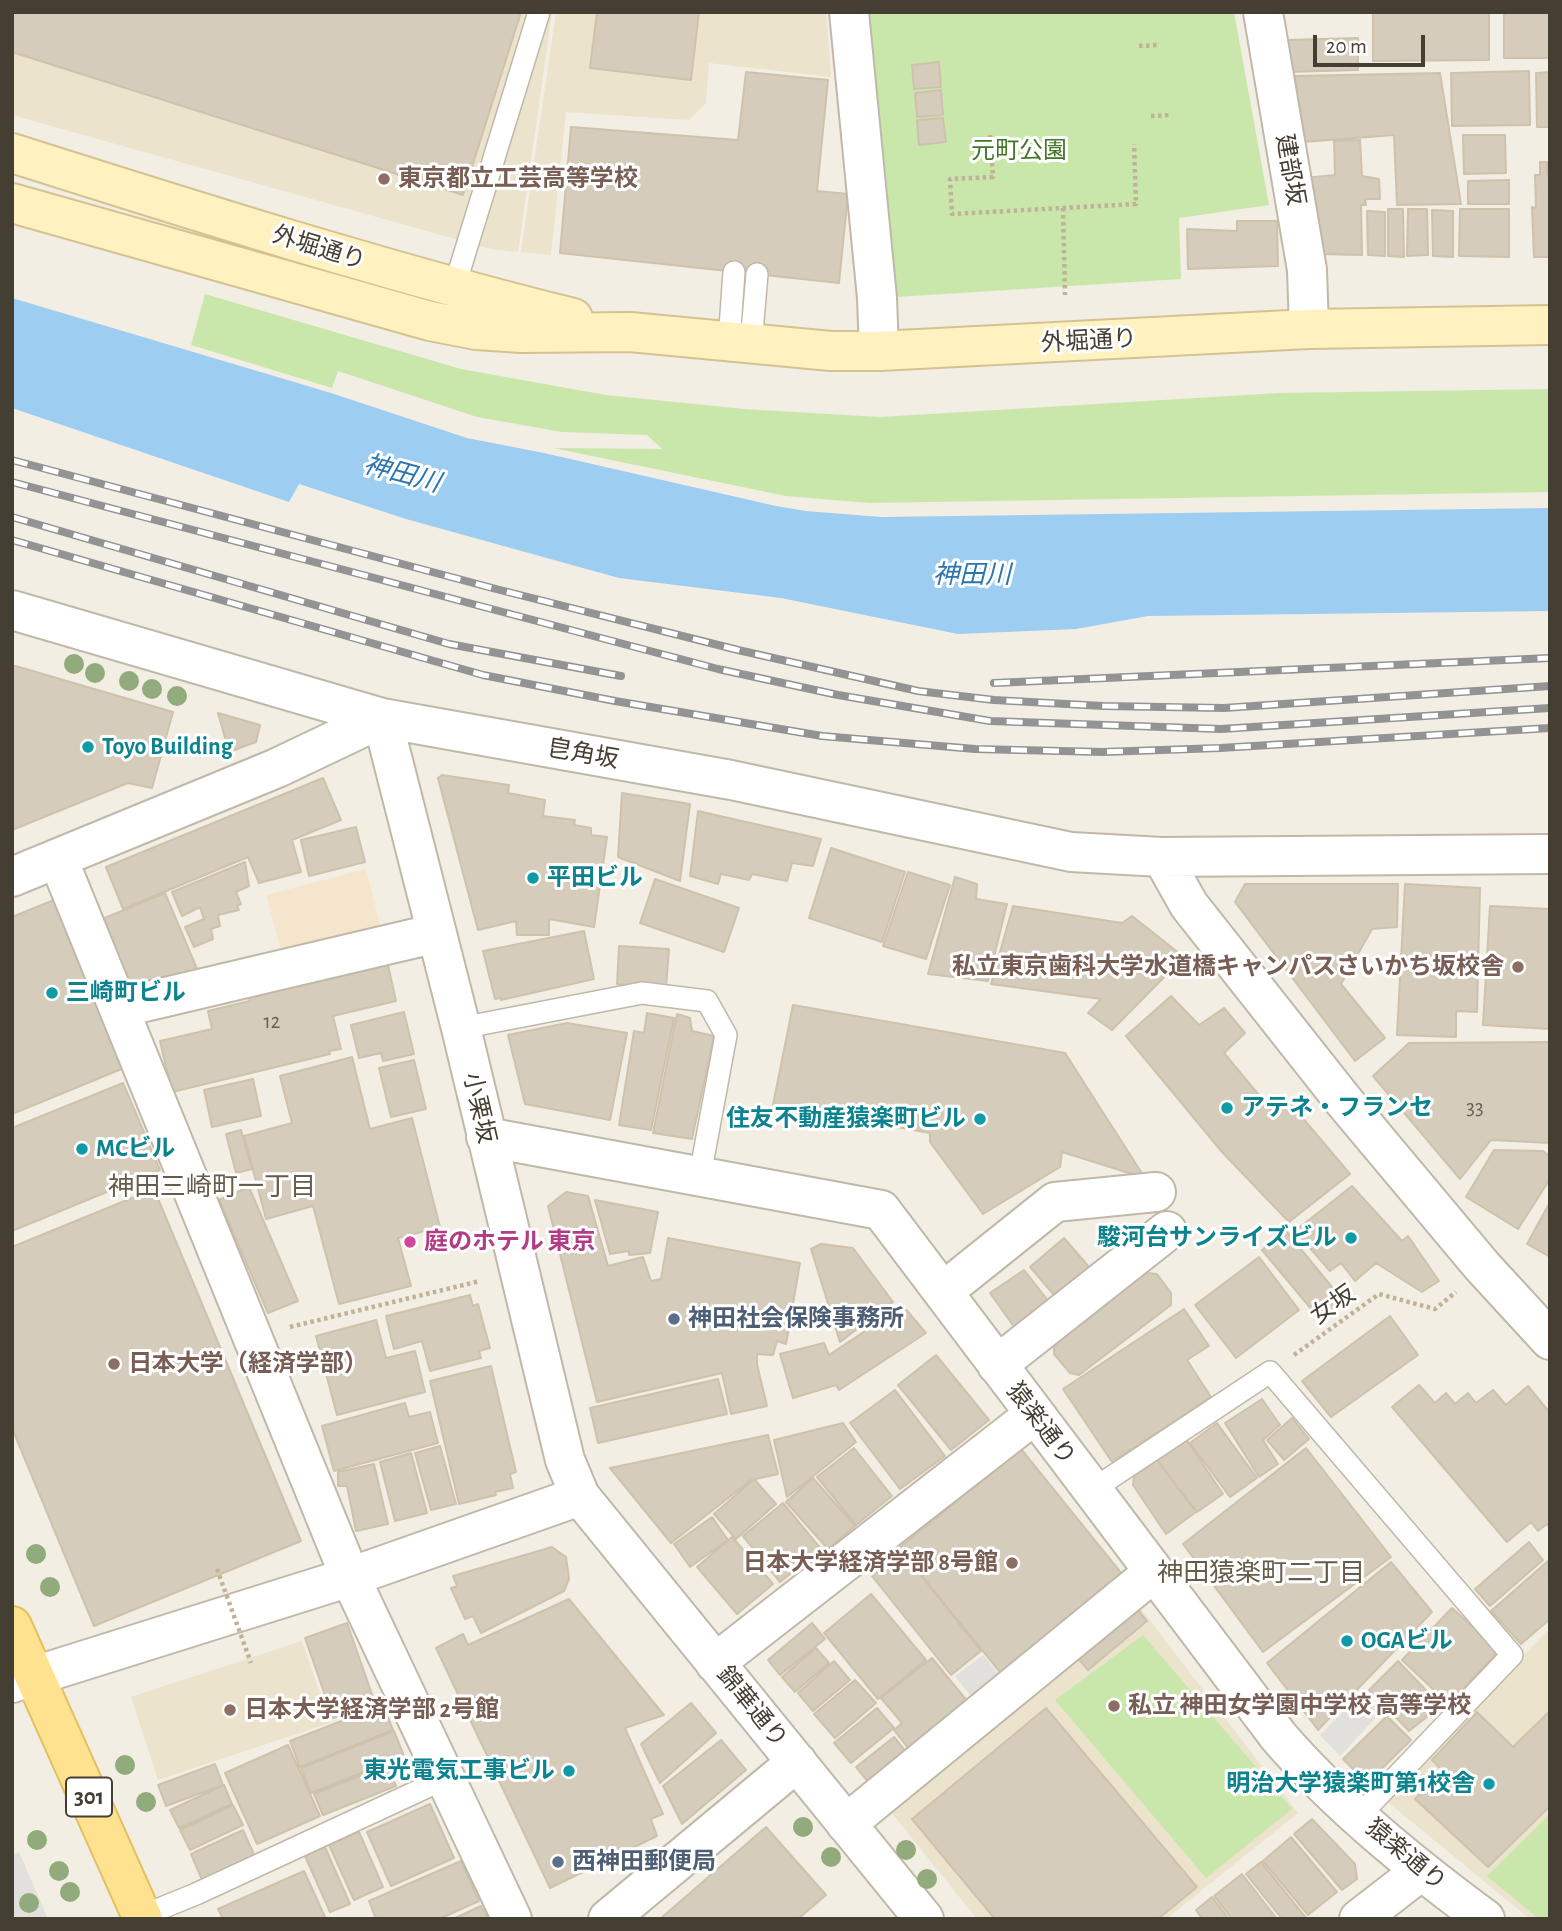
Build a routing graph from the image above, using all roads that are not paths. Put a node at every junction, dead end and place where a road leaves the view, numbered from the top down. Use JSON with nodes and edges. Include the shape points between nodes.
{"nodes":[{"id":1,"x":538,"y":12,"type":"edge"},
{"id":2,"x":849,"y":12,"type":"edge"},
{"id":3,"x":1263,"y":12,"type":"edge"},
{"id":4,"x":12,"y":153,"type":"edge"},
{"id":5,"x":12,"y":203,"type":"edge"},
{"id":6,"x":734,"y":272,"type":"dead end"},
{"id":7,"x":757,"y":274,"type":"dead end"},
{"id":8,"x":454,"y":288,"type":"junction"},
{"id":9,"x":1550,"y":325,"type":"edge"},
{"id":10,"x":1309,"y":330,"type":"junction"},
{"id":11,"x":630,"y":332,"type":"junction"},
{"id":12,"x":740,"y":343,"type":"junction"},
{"id":13,"x":879,"y":351,"type":"junction"},
{"id":14,"x":12,"y":610,"type":"edge"},
{"id":15,"x":382,"y":718,"type":"junction"},
{"id":16,"x":1550,"y":854,"type":"edge"},
{"id":17,"x":1162,"y":857,"type":"junction"},
{"id":18,"x":58,"y":859,"type":"junction"},
{"id":19,"x":12,"y":877,"type":"edge"},
{"id":20,"x":437,"y":933,"type":"junction"},
{"id":21,"x":119,"y":1008,"type":"junction"},
{"id":22,"x":461,"y":1028,"type":"junction"},
{"id":23,"x":486,"y":1137,"type":"junction"},
{"id":24,"x":700,"y":1175,"type":"junction"},
{"id":25,"x":1156,"y":1192,"type":"dead end"},
{"id":26,"x":1167,"y":1231,"type":"dead end"},
{"id":27,"x":960,"y":1278,"type":"dead end"},
{"id":28,"x":1550,"y":1340,"type":"edge"},
{"id":29,"x":997,"y":1365,"type":"junction"},
{"id":30,"x":1034,"y":1415,"type":"junction"},
{"id":31,"x":1092,"y":1490,"type":"junction"},
{"id":32,"x":580,"y":1496,"type":"junction"},
{"id":33,"x":1154,"y":1573,"type":"junction"},
{"id":34,"x":350,"y":1577,"type":"junction"},
{"id":35,"x":12,"y":1626,"type":"edge"},
{"id":36,"x":715,"y":1663,"type":"junction"},
{"id":37,"x":23,"y":1680,"type":"edge"},
{"id":38,"x":797,"y":1762,"type":"junction"},
{"id":39,"x":444,"y":1779,"type":"junction"},
{"id":40,"x":1360,"y":1816,"type":"junction"},
{"id":41,"x":846,"y":1824,"type":"junction"},
{"id":42,"x":1421,"y":1871,"type":"junction"},
{"id":43,"x":142,"y":1917,"type":"edge"},
{"id":44,"x":512,"y":1919,"type":"edge"},
{"id":45,"x":608,"y":1919,"type":"edge"},
{"id":46,"x":924,"y":1919,"type":"edge"},
{"id":47,"x":1359,"y":1919,"type":"edge"},
{"id":48,"x":1485,"y":1919,"type":"edge"}],
"edges":[{"from":1,"to":8,"type":"lane"},
{"from":2,"to":13,"type":"street"},
{"from":3,"to":10,"type":"street","name":"建部坂","via":[[1307,270]]},
{"from":4,"to":8,"type":"main road","name":"外堀通り"},
{"from":5,"to":11,"type":"main road","name":"外堀通り","via":[[430,321],[522,333]]},
{"from":6,"to":12,"type":"lane"},
{"from":7,"to":12,"type":"lane"},
{"from":8,"to":11,"type":"main road","name":"外堀通り"},
{"from":9,"to":10,"type":"main road","name":"外堀通り"},
{"from":10,"to":13,"type":"main road","name":"外堀通り"},
{"from":11,"to":12,"type":"main road","name":"外堀通り"},
{"from":12,"to":13,"type":"main road","name":"外堀通り"},
{"from":14,"to":15,"type":"street","name":"皀角坂"},
{"from":15,"to":17,"type":"street","name":"皀角坂","via":[[731,780],[1071,852]]},
{"from":15,"to":18,"type":"street","via":[[277,768]]},
{"from":15,"to":20,"type":"street","name":"小栗坂"},
{"from":16,"to":17,"type":"street","name":"皀角坂"},
{"from":17,"to":28,"type":"street","via":[[1198,916],[1382,1149]]},
{"from":18,"to":19,"type":"street"},
{"from":18,"to":21,"type":"street"},
{"from":20,"to":21,"type":"street"},
{"from":20,"to":22,"type":"street","name":"小栗坂"},
{"from":21,"to":34,"type":"street"},
{"from":22,"to":23,"type":"street","name":"小栗坂"},
{"from":22,"to":24,"type":"lane","via":[[642,993],[707,1001],[726,1035]]},
{"from":23,"to":24,"type":"street","name":"猿楽通り"},
{"from":23,"to":32,"type":"street","name":"小栗坂","via":[[565,1460]]},
{"from":24,"to":29,"type":"street","name":"猿楽通り","via":[[881,1210]]},
{"from":25,"to":27,"type":"street","via":[[1055,1202]]},
{"from":26,"to":29,"type":"street"},
{"from":29,"to":30,"type":"street","name":"猿楽通り"},
{"from":30,"to":31,"type":"street","name":"猿楽通り"},
{"from":30,"to":36,"type":"street"},
{"from":31,"to":33,"type":"street","name":"猿楽通り"},
{"from":31,"to":40,"type":"lane","via":[[1270,1372],[1512,1654]]},
{"from":32,"to":34,"type":"street"},
{"from":32,"to":36,"type":"street","name":"錦華通り"},
{"from":33,"to":40,"type":"street","name":"猿楽通り","via":[[1279,1737]]},
{"from":33,"to":41,"type":"street"},
{"from":34,"to":37,"type":"street"},
{"from":34,"to":39,"type":"street"},
{"from":35,"to":37,"type":"main road","number":"301"},
{"from":36,"to":38,"type":"street","name":"錦華通り"},
{"from":37,"to":43,"type":"main road","number":"301"},
{"from":38,"to":41,"type":"street","name":"錦華通り"},
{"from":38,"to":45,"type":"street"},
{"from":39,"to":43,"type":"lane"},
{"from":39,"to":44,"type":"street"},
{"from":40,"to":42,"type":"street","name":"猿楽通り"},
{"from":41,"to":46,"type":"street","name":"錦華通り"},
{"from":42,"to":47,"type":"street"},
{"from":42,"to":48,"type":"street","name":"猿楽通り"}]}
